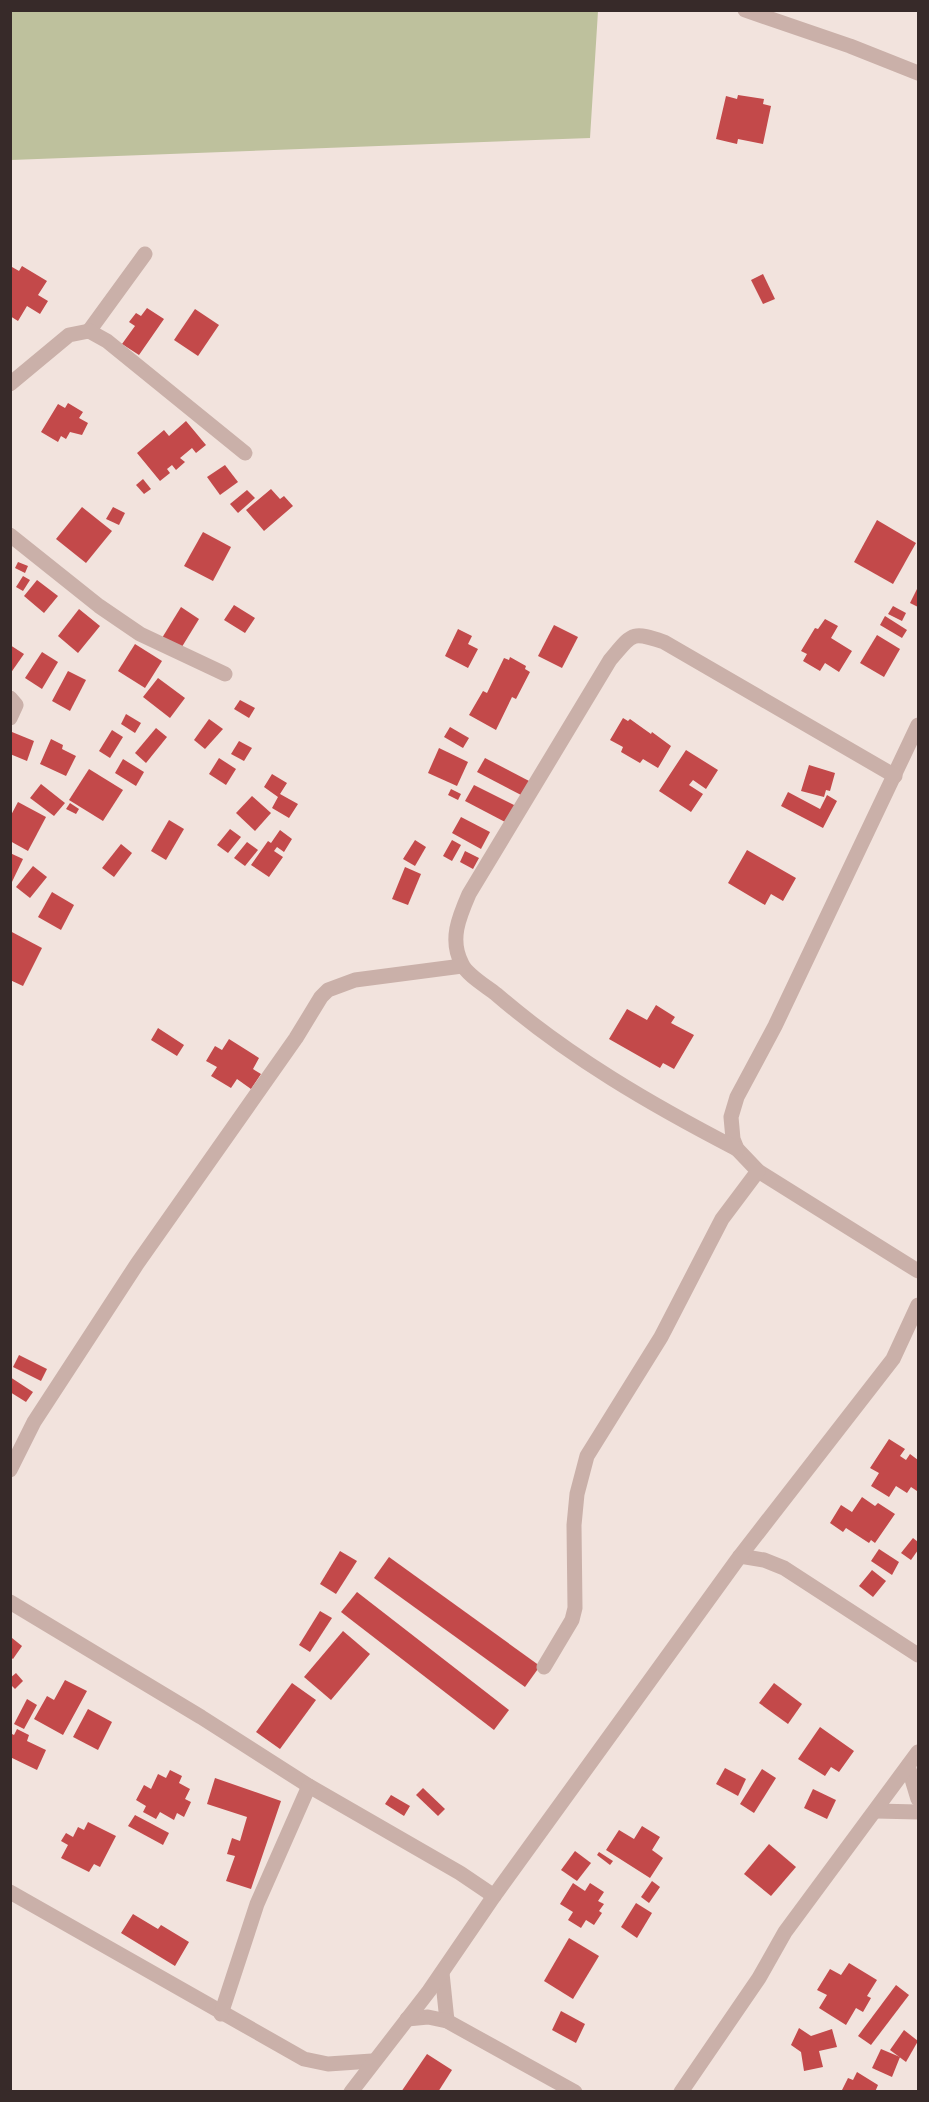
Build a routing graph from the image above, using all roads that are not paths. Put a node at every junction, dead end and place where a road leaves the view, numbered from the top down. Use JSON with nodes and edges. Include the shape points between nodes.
{"nodes":[{"id":1,"x":745,"y":10,"type":"edge"},
{"id":2,"x":918,"y":74,"type":"edge"},
{"id":3,"x":144,"y":254,"type":"dead end"},
{"id":4,"x":89,"y":331,"type":"junction"},
{"id":5,"x":10,"y":384,"type":"edge"},
{"id":6,"x":246,"y":453,"type":"dead end"},
{"id":7,"x":10,"y":535,"type":"edge"},
{"id":8,"x":225,"y":674,"type":"dead end"},
{"id":9,"x":10,"y":698,"type":"edge"},
{"id":10,"x":10,"y":718,"type":"edge"},
{"id":11,"x":918,"y":725,"type":"edge"},
{"id":12,"x":895,"y":776,"type":"junction"},
{"id":13,"x":462,"y":966,"type":"junction"},
{"id":14,"x":737,"y":1149,"type":"junction"},
{"id":15,"x":758,"y":1171,"type":"junction"},
{"id":16,"x":918,"y":1271,"type":"edge"},
{"id":17,"x":918,"y":1305,"type":"edge"},
{"id":18,"x":10,"y":1470,"type":"edge"},
{"id":19,"x":740,"y":1556,"type":"junction"},
{"id":20,"x":10,"y":1602,"type":"edge"},
{"id":21,"x":918,"y":1655,"type":"edge"},
{"id":22,"x":544,"y":1667,"type":"dead end"},
{"id":23,"x":918,"y":1752,"type":"edge"},
{"id":24,"x":908,"y":1766,"type":"junction"},
{"id":25,"x":309,"y":1786,"type":"junction"},
{"id":26,"x":918,"y":1799,"type":"edge"},
{"id":27,"x":876,"y":1811,"type":"junction"},
{"id":28,"x":918,"y":1812,"type":"edge"},
{"id":29,"x":494,"y":1896,"type":"junction"},
{"id":30,"x":13,"y":1897,"type":"edge"},
{"id":31,"x":442,"y":1973,"type":"junction"},
{"id":32,"x":221,"y":2014,"type":"junction"},
{"id":33,"x":407,"y":2019,"type":"junction"},
{"id":34,"x":447,"y":2021,"type":"junction"},
{"id":35,"x":372,"y":2061,"type":"junction"},
{"id":36,"x":351,"y":2091,"type":"edge"},
{"id":37,"x":575,"y":2091,"type":"edge"},
{"id":38,"x":681,"y":2091,"type":"edge"}],
"edges":[{"from":1,"to":2,"type":"street"},
{"from":3,"to":4,"type":"street"},
{"from":4,"to":5,"type":"street","via":[[69,334]]},
{"from":4,"to":6,"type":"street","via":[[107,341]]},
{"from":7,"to":8,"type":"street","via":[[140,634]]},
{"from":9,"to":10,"type":"street","via":[[16,705]]},
{"from":11,"to":12,"type":"street"},
{"from":12,"to":13,"type":"street","via":[[664,642],[640,634],[628,639],[610,660],[469,894],[455,941]]},
{"from":12,"to":14,"type":"street","via":[[775,1026],[736,1097],[731,1117]]},
{"from":13,"to":14,"type":"street","via":[[577,1057],[665,1112]]},
{"from":13,"to":18,"type":"street","via":[[355,980],[328,990],[321,997],[137,1264],[34,1422]]},
{"from":14,"to":15,"type":"street"},
{"from":15,"to":16,"type":"street"},
{"from":15,"to":22,"type":"street","via":[[722,1219],[661,1337],[587,1456],[574,1525],[575,1608]]},
{"from":17,"to":19,"type":"street","via":[[893,1359]]},
{"from":19,"to":21,"type":"street","via":[[784,1568]]},
{"from":19,"to":29,"type":"street"},
{"from":20,"to":25,"type":"street"},
{"from":23,"to":24,"type":"street"},
{"from":24,"to":26,"type":"street"},
{"from":24,"to":27,"type":"street"},
{"from":25,"to":29,"type":"street"},
{"from":25,"to":32,"type":"street","via":[[257,1904]]},
{"from":27,"to":28,"type":"street"},
{"from":27,"to":38,"type":"street","via":[[785,1932],[759,1978]]},
{"from":29,"to":31,"type":"street"},
{"from":30,"to":32,"type":"street"},
{"from":31,"to":33,"type":"street"},
{"from":31,"to":34,"type":"street"},
{"from":32,"to":35,"type":"street","via":[[304,2059],[328,2064]]},
{"from":33,"to":34,"type":"street","via":[[429,2017]]},
{"from":33,"to":35,"type":"street"},
{"from":34,"to":37,"type":"street"},
{"from":35,"to":36,"type":"street"}]}
